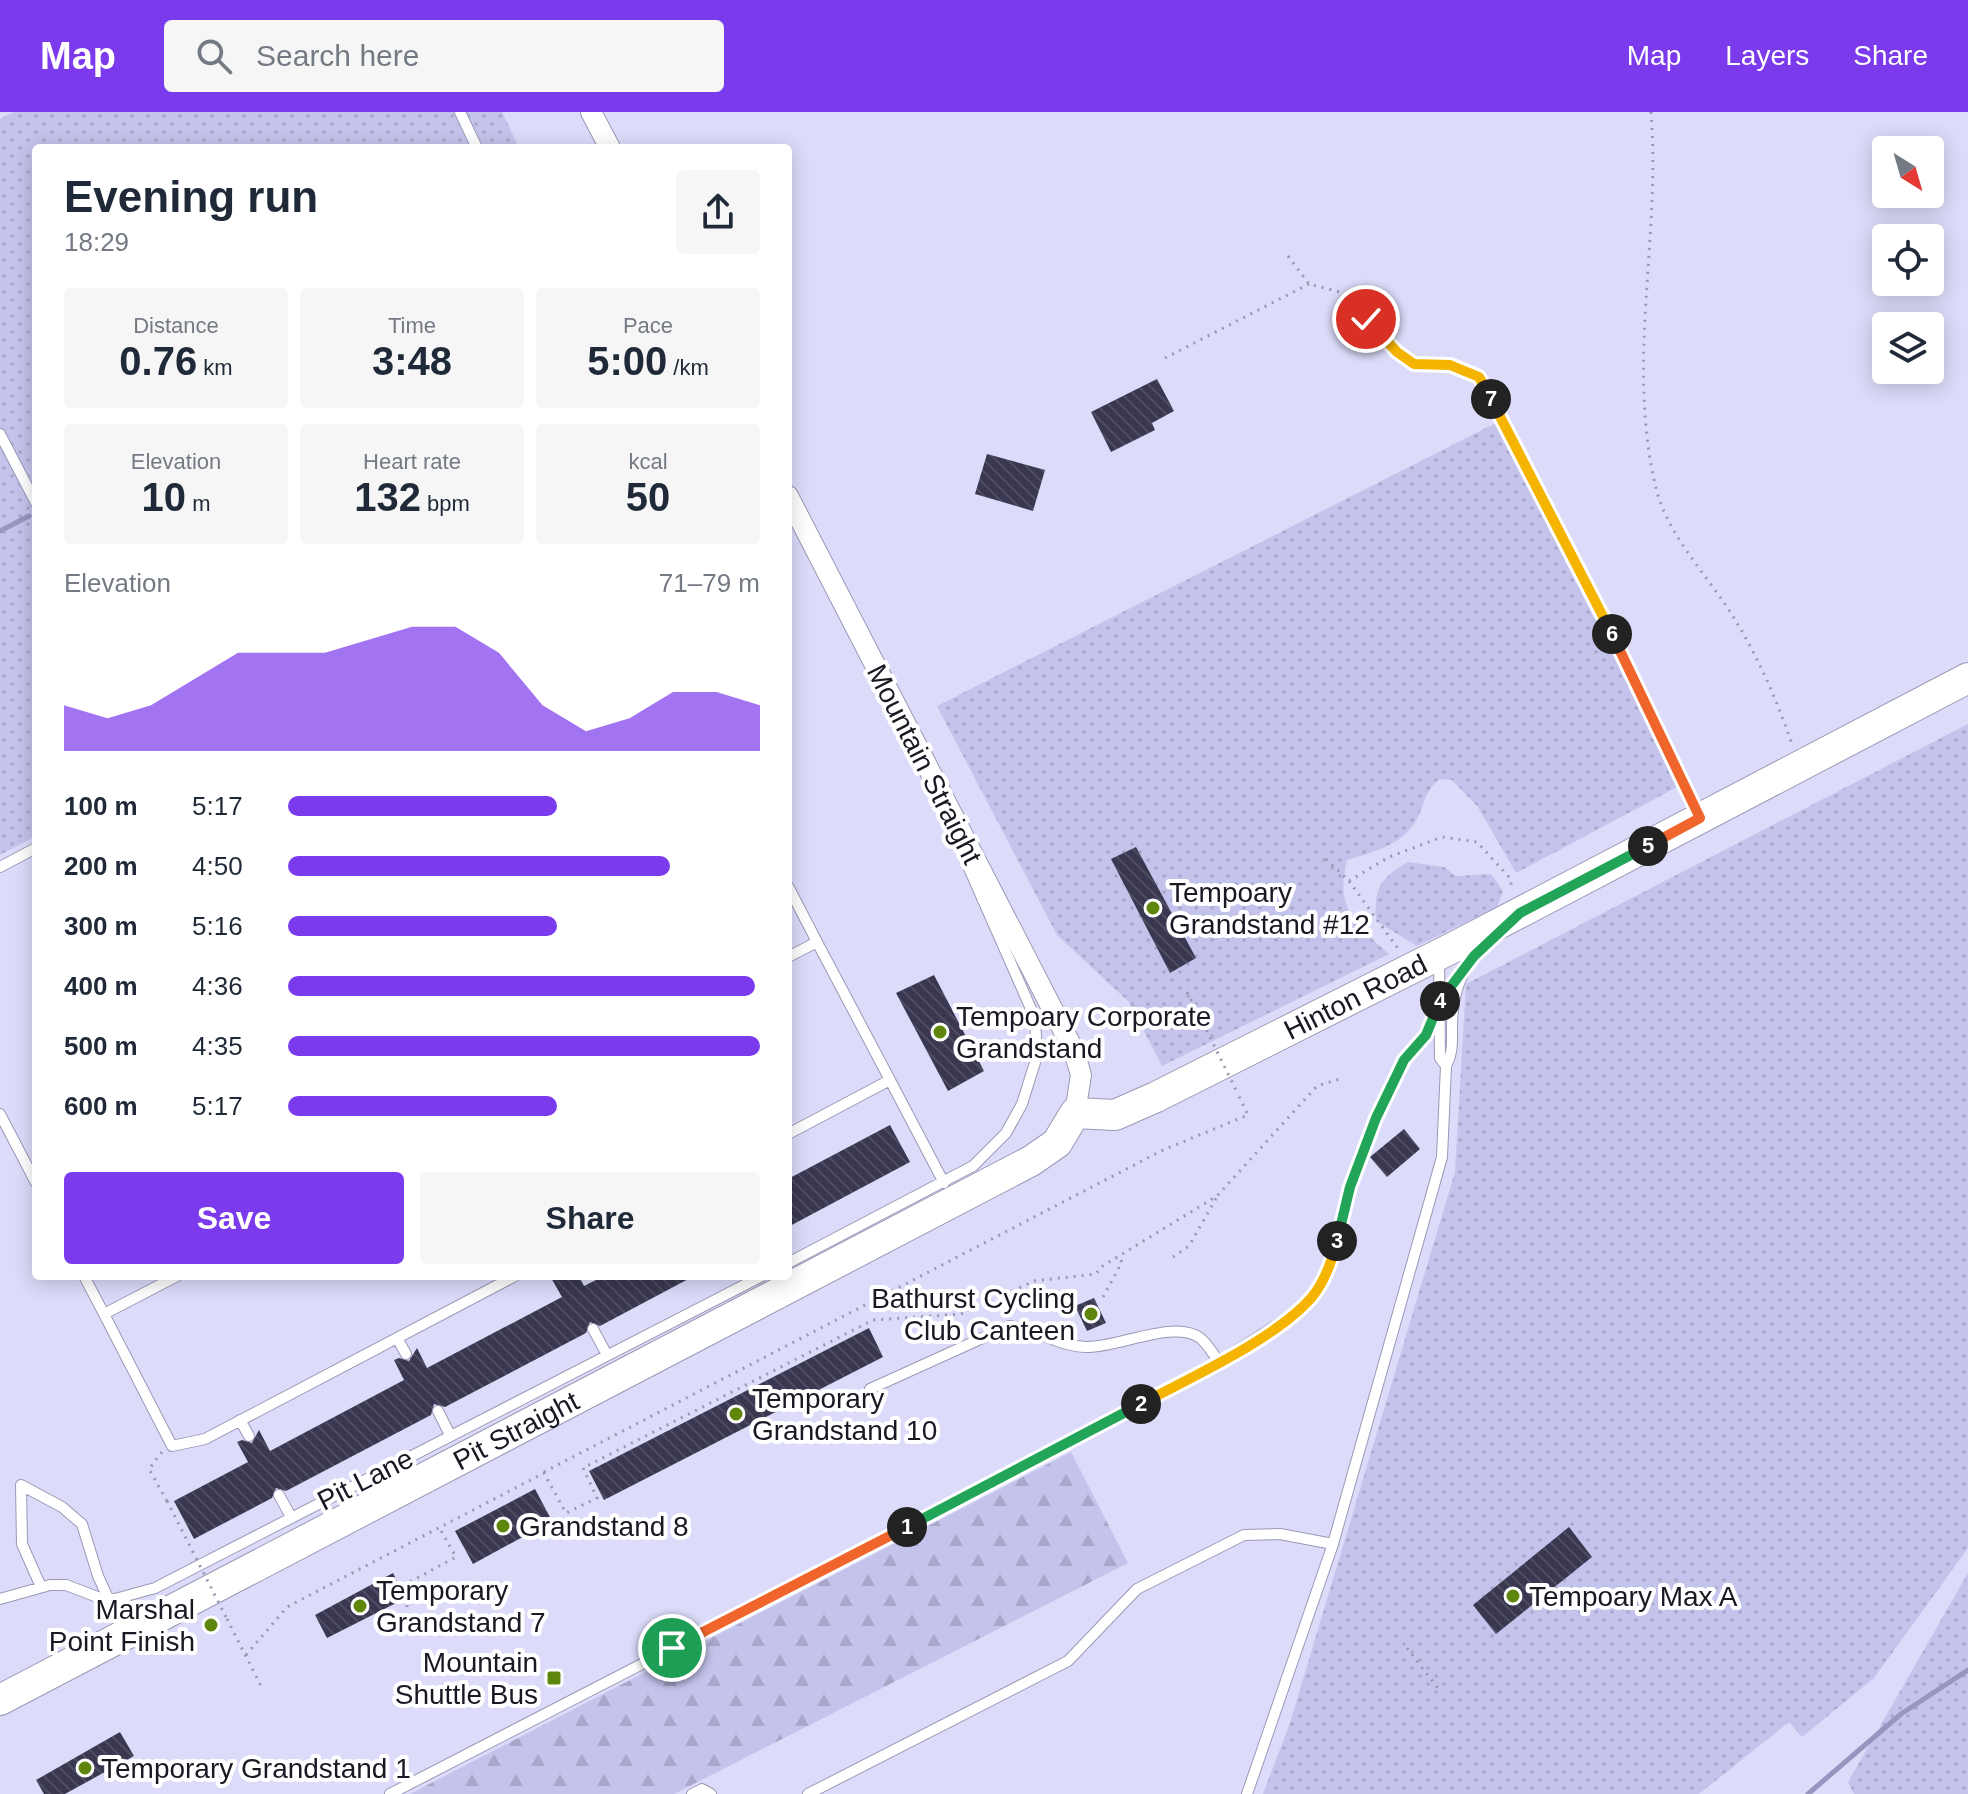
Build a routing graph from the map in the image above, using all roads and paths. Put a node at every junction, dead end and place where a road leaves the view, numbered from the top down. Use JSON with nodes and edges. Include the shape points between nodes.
{"nodes":[{"id":1,"x":460,"y":112,"type":"edge"},
{"id":2,"x":591,"y":112,"type":"edge"},
{"id":3,"x":1651,"y":112,"type":"edge"},
{"id":4,"x":475,"y":144,"type":"edge"},
{"id":5,"x":608,"y":144,"type":"edge"},
{"id":6,"x":1288,"y":256,"type":"dead end"},
{"id":7,"x":1309,"y":284,"type":"junction"},
{"id":8,"x":1165,"y":358,"type":"dead end"},
{"id":9,"x":0,"y":434,"type":"edge"},
{"id":10,"x":32,"y":495,"type":"edge"},
{"id":11,"x":792,"y":504,"type":"edge"},
{"id":12,"x":1968,"y":678,"type":"edge"},
{"id":13,"x":922,"y":759,"type":"junction"},
{"id":14,"x":1800,"y":766,"type":"junction"},
{"id":15,"x":1700,"y":818,"type":"junction"},
{"id":16,"x":32,"y":850,"type":"edge"},
{"id":17,"x":1326,"y":859,"type":"dead end"},
{"id":18,"x":0,"y":867,"type":"edge"},
{"id":19,"x":1349,"y":881,"type":"junction"},
{"id":20,"x":792,"y":894,"type":"edge"},
{"id":21,"x":1520,"y":913,"type":"junction"},
{"id":22,"x":817,"y":942,"type":"junction"},
{"id":23,"x":792,"y":955,"type":"edge"},
{"id":24,"x":1427,"y":961,"type":"junction"},
{"id":25,"x":1456,"y":985,"type":"junction"},
{"id":26,"x":1187,"y":992,"type":"dead end"},
{"id":27,"x":1439,"y":1002,"type":"junction"},
{"id":28,"x":1446,"y":1066,"type":"junction"},
{"id":29,"x":1340,"y":1079,"type":"dead end"},
{"id":30,"x":890,"y":1080,"type":"junction"},
{"id":31,"x":1075,"y":1113,"type":"junction"},
{"id":32,"x":0,"y":1114,"type":"edge"},
{"id":33,"x":792,"y":1132,"type":"edge"},
{"id":34,"x":32,"y":1175,"type":"edge"},
{"id":35,"x":944,"y":1183,"type":"junction"},
{"id":36,"x":1217,"y":1196,"type":"junction"},
{"id":37,"x":1118,"y":1256,"type":"junction"},
{"id":38,"x":1173,"y":1257,"type":"dead end"},
{"id":39,"x":792,"y":1261,"type":"edge"},
{"id":40,"x":86,"y":1280,"type":"edge"},
{"id":41,"x":169,"y":1280,"type":"edge"},
{"id":42,"x":507,"y":1280,"type":"edge"},
{"id":43,"x":754,"y":1280,"type":"edge"},
{"id":44,"x":1103,"y":1297,"type":"dead end"},
{"id":45,"x":104,"y":1314,"type":"junction"},
{"id":46,"x":593,"y":1329,"type":"dead end"},
{"id":47,"x":397,"y":1338,"type":"junction"},
{"id":48,"x":406,"y":1354,"type":"dead end"},
{"id":49,"x":607,"y":1355,"type":"junction"},
{"id":50,"x":1219,"y":1362,"type":"junction"},
{"id":51,"x":870,"y":1389,"type":"dead end"},
{"id":52,"x":438,"y":1411,"type":"dead end"},
{"id":53,"x":240,"y":1420,"type":"junction"},
{"id":54,"x":450,"y":1435,"type":"junction"},
{"id":55,"x":249,"y":1436,"type":"dead end"},
{"id":56,"x":172,"y":1446,"type":"junction"},
{"id":57,"x":544,"y":1473,"type":"junction"},
{"id":58,"x":279,"y":1495,"type":"dead end"},
{"id":59,"x":291,"y":1517,"type":"junction"},
{"id":60,"x":439,"y":1527,"type":"junction"},
{"id":61,"x":1333,"y":1544,"type":"junction"},
{"id":62,"x":41,"y":1587,"type":"junction"},
{"id":63,"x":108,"y":1598,"type":"junction"},
{"id":64,"x":0,"y":1599,"type":"edge"},
{"id":65,"x":406,"y":1615,"type":"dead end"},
{"id":66,"x":1407,"y":1648,"type":"dead end"},
{"id":67,"x":246,"y":1655,"type":"junction"},
{"id":68,"x":263,"y":1690,"type":"dead end"},
{"id":69,"x":1440,"y":1691,"type":"dead end"},
{"id":70,"x":0,"y":1700,"type":"edge"},
{"id":71,"x":390,"y":1794,"type":"edge"},
{"id":72,"x":692,"y":1794,"type":"edge"},
{"id":73,"x":711,"y":1794,"type":"edge"},
{"id":74,"x":808,"y":1794,"type":"edge"},
{"id":75,"x":1247,"y":1794,"type":"edge"}],
"edges":[{"from":1,"to":4,"type":"lane"},
{"from":2,"to":5,"type":"street"},
{"from":3,"to":14,"type":"path","via":[[1653,240],[1645,370],[1656,490],[1774,692]]},
{"from":6,"to":7,"type":"path"},
{"from":7,"to":8,"type":"path"},
{"from":7,"to":15,"type":"path","via":[[1348,294],[1397,352],[1414,364],[1450,365],[1479,377],[1563,532]]},
{"from":9,"to":10,"type":"lane"},
{"from":11,"to":13,"type":"street","name":"Mountain Straight"},
{"from":12,"to":14,"type":"street","name":"Hinton Road"},
{"from":13,"to":31,"type":"street","name":"Mountain Straight","via":[[1081,1069]]},
{"from":13,"to":35,"type":"lane","via":[[1037,1029],[1034,1069],[1015,1118],[985,1156]]},
{"from":14,"to":15,"type":"street","name":"Hinton Road"},
{"from":15,"to":21,"type":"street","name":"Hinton Road"},
{"from":16,"to":18,"type":"lane"},
{"from":17,"to":19,"type":"path"},
{"from":19,"to":21,"type":"path","via":[[1389,857],[1442,837],[1477,842],[1509,877]]},
{"from":19,"to":24,"type":"path","via":[[1393,943]]},
{"from":20,"to":22,"type":"lane"},
{"from":21,"to":24,"type":"street","name":"Hinton Road"},
{"from":21,"to":25,"type":"lane","via":[[1474,956]]},
{"from":22,"to":23,"type":"lane"},
{"from":22,"to":30,"type":"lane"},
{"from":24,"to":27,"type":"lane"},
{"from":24,"to":31,"type":"street","name":"Hinton Road","via":[[1115,1115]]},
{"from":25,"to":27,"type":"lane"},
{"from":25,"to":28,"type":"lane","via":[[1452,1054]]},
{"from":26,"to":57,"type":"path","bridge":true,"via":[[1248,1115],[1163,1150]]},
{"from":27,"to":28,"type":"lane","via":[[1440,1058]]},
{"from":27,"to":50,"type":"lane","via":[[1426,1035],[1404,1060],[1389,1089],[1362,1152],[1325,1276],[1312,1297],[1288,1318]]},
{"from":28,"to":61,"type":"lane","via":[[1442,1157]]},
{"from":29,"to":36,"type":"path","via":[[1317,1086]]},
{"from":30,"to":33,"type":"lane"},
{"from":30,"to":35,"type":"lane"},
{"from":31,"to":70,"type":"street","name":"Pit Straight","via":[[1057,1143],[1031,1161]]},
{"from":32,"to":34,"type":"lane"},
{"from":35,"to":39,"type":"lane"},
{"from":36,"to":37,"type":"path"},
{"from":36,"to":38,"type":"path","via":[[1189,1246]]},
{"from":37,"to":44,"type":"path","via":[[1122,1262]]},
{"from":37,"to":57,"type":"path","via":[[1096,1274],[1034,1281],[961,1314],[873,1320],[583,1468],[597,1498],[566,1513]]},
{"from":40,"to":45,"type":"lane"},
{"from":41,"to":45,"type":"lane"},
{"from":42,"to":47,"type":"lane"},
{"from":43,"to":49,"type":"lane","name":"Pit Lane"},
{"from":45,"to":56,"type":"lane"},
{"from":46,"to":49,"type":"lane"},
{"from":47,"to":48,"type":"lane"},
{"from":47,"to":53,"type":"lane"},
{"from":49,"to":54,"type":"lane","name":"Pit Lane"},
{"from":50,"to":51,"type":"lane","via":[[1201,1338],[1186,1331],[1087,1347],[1009,1326]]},
{"from":50,"to":71,"type":"lane"},
{"from":52,"to":54,"type":"lane"},
{"from":53,"to":55,"type":"lane"},
{"from":53,"to":56,"type":"lane","via":[[205,1439]]},
{"from":54,"to":59,"type":"lane","name":"Pit Lane"},
{"from":56,"to":67,"type":"path","bridge":true,"via":[[149,1469]]},
{"from":57,"to":60,"type":"path"},
{"from":58,"to":59,"type":"lane"},
{"from":59,"to":63,"type":"lane","name":"Pit Lane","via":[[155,1588]]},
{"from":60,"to":65,"type":"path","via":[[456,1557],[402,1586],[408,1596]]},
{"from":60,"to":67,"type":"path","via":[[287,1607]]},
{"from":61,"to":74,"type":"lane","via":[[1280,1534],[1244,1535],[1137,1589],[1068,1661]]},
{"from":61,"to":75,"type":"lane"},
{"from":62,"to":63,"type":"lane","name":"Pit Lane","via":[[66,1585]]},
{"from":62,"to":63,"type":"lane","via":[[22,1544],[21,1485],[82,1524]]},
{"from":62,"to":64,"type":"lane","name":"Pit Lane"},
{"from":66,"to":69,"type":"path"},
{"from":67,"to":68,"type":"path"},
{"from":72,"to":73,"type":"lane","via":[[702,1789]]}]}
